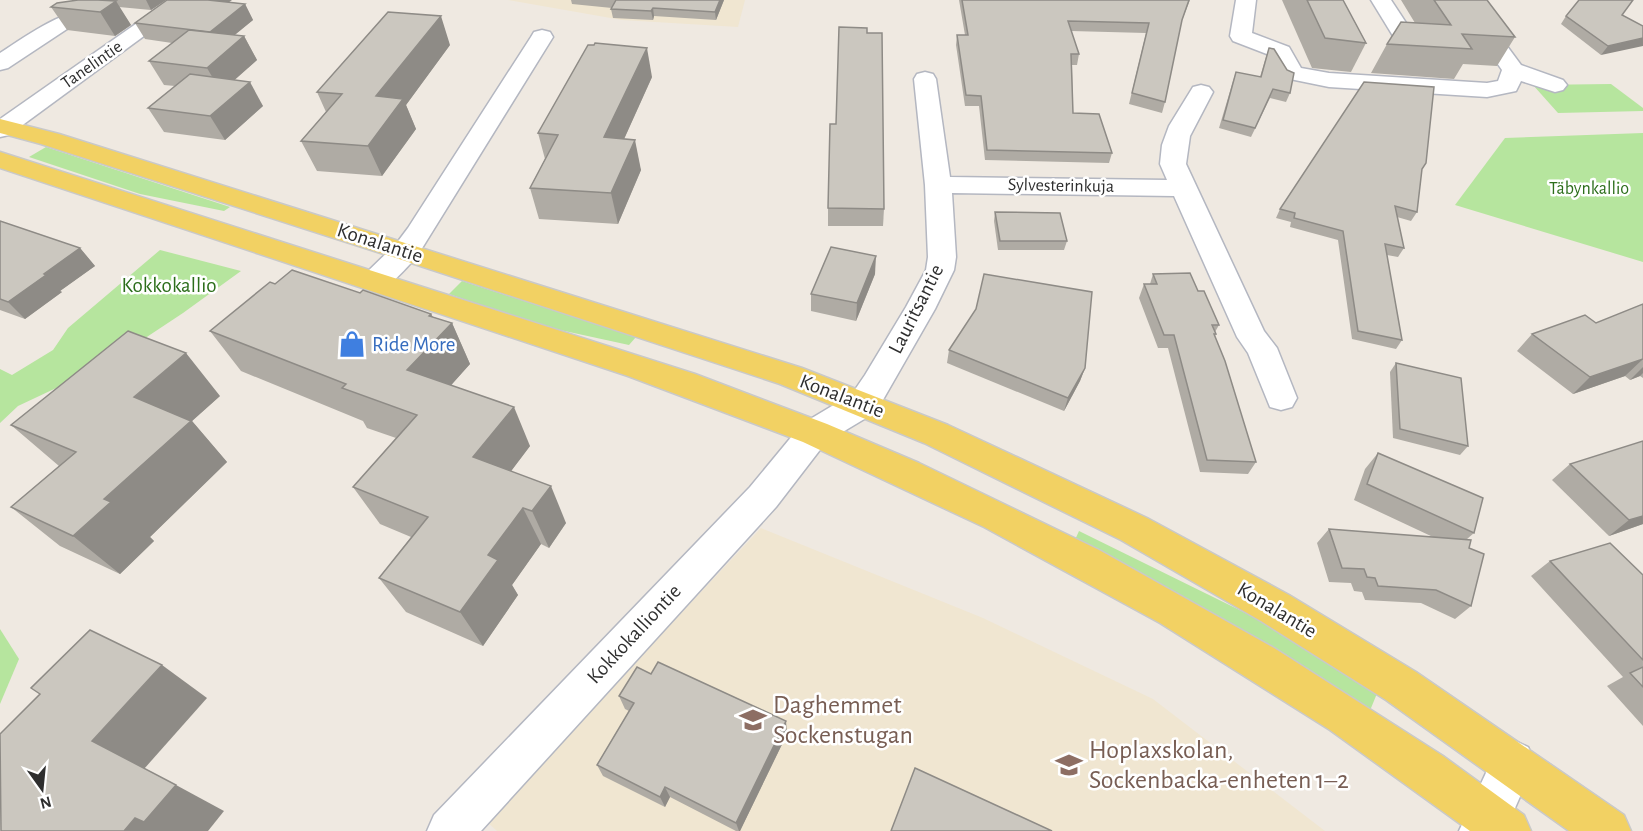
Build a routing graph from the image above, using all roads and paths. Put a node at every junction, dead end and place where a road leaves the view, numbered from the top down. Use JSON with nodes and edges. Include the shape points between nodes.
{"nodes":[{"id":1,"x":183,"y":0,"type":"edge"},
{"id":2,"x":1246,"y":0,"type":"edge"},
{"id":3,"x":1381,"y":0,"type":"edge"},
{"id":4,"x":1463,"y":0,"type":"edge"},
{"id":5,"x":157,"y":19,"type":"junction"},
{"id":6,"x":542,"y":37,"type":"dead end"},
{"id":7,"x":1409,"y":44,"type":"edge"},
{"id":8,"x":0,"y":63,"type":"edge"},
{"id":9,"x":1513,"y":70,"type":"junction"},
{"id":10,"x":925,"y":79,"type":"dead end"},
{"id":11,"x":1555,"y":85,"type":"dead end"},
{"id":12,"x":1201,"y":92,"type":"dead end"},
{"id":13,"x":1,"y":128,"type":"edge"},
{"id":14,"x":0,"y":160,"type":"edge"},
{"id":15,"x":938,"y":185,"type":"junction"},
{"id":16,"x":1185,"y":188,"type":"junction"},
{"id":17,"x":406,"y":251,"type":"junction"},
{"id":18,"x":375,"y":281,"type":"junction"},
{"id":19,"x":1281,"y":398,"type":"dead end"},
{"id":20,"x":864,"y":404,"type":"junction"},
{"id":21,"x":814,"y":433,"type":"junction"},
{"id":22,"x":1513,"y":762,"type":"junction"},
{"id":23,"x":1493,"y":826,"type":"edge"},
{"id":24,"x":450,"y":831,"type":"edge"},
{"id":25,"x":1608,"y":831,"type":"edge"}],
"edges":[{"from":1,"to":5,"type":"street","name":"Tanelintie"},
{"from":2,"to":9,"type":"street","via":[[1241,36],[1281,52],[1293,73],[1329,80],[1487,90],[1508,86]]},
{"from":3,"to":7,"type":"street"},
{"from":4,"to":9,"type":"street"},
{"from":5,"to":8,"type":"street","via":[[103,12],[74,16]]},
{"from":5,"to":13,"type":"street","name":"Tanelintie"},
{"from":6,"to":17,"type":"street"},
{"from":9,"to":11,"type":"street"},
{"from":10,"to":15,"type":"street","name":"Lauritsantie"},
{"from":12,"to":16,"type":"street","via":[[1175,142],[1172,157]]},
{"from":13,"to":17,"type":"main road","name":"Konalantie","via":[[50,139]]},
{"from":14,"to":18,"type":"main road","name":"Konalantie"},
{"from":15,"to":16,"type":"street","name":"Sylvesterinkuja"},
{"from":15,"to":20,"type":"street","name":"Lauritsantie","via":[[940,270]]},
{"from":16,"to":19,"type":"street","via":[[1252,337],[1262,348]]},
{"from":17,"to":18,"type":"street"},
{"from":17,"to":20,"type":"main road","name":"Konalantie","via":[[791,376]]},
{"from":18,"to":21,"type":"main road","name":"Konalantie","via":[[749,407]]},
{"from":20,"to":21,"type":"street","name":"Lauritsantie"},
{"from":20,"to":22,"type":"main road","name":"Konalantie","via":[[936,434],[1144,535],[1275,608]]},
{"from":21,"to":23,"type":"main road","name":"Konalantie","via":[[964,501],[1122,582],[1246,653],[1378,738]]},
{"from":21,"to":24,"type":"street","name":"Kokkokalliontie","via":[[756,505]]},
{"from":22,"to":23,"type":"street"},
{"from":22,"to":25,"type":"main road","name":"Konalantie"}]}
